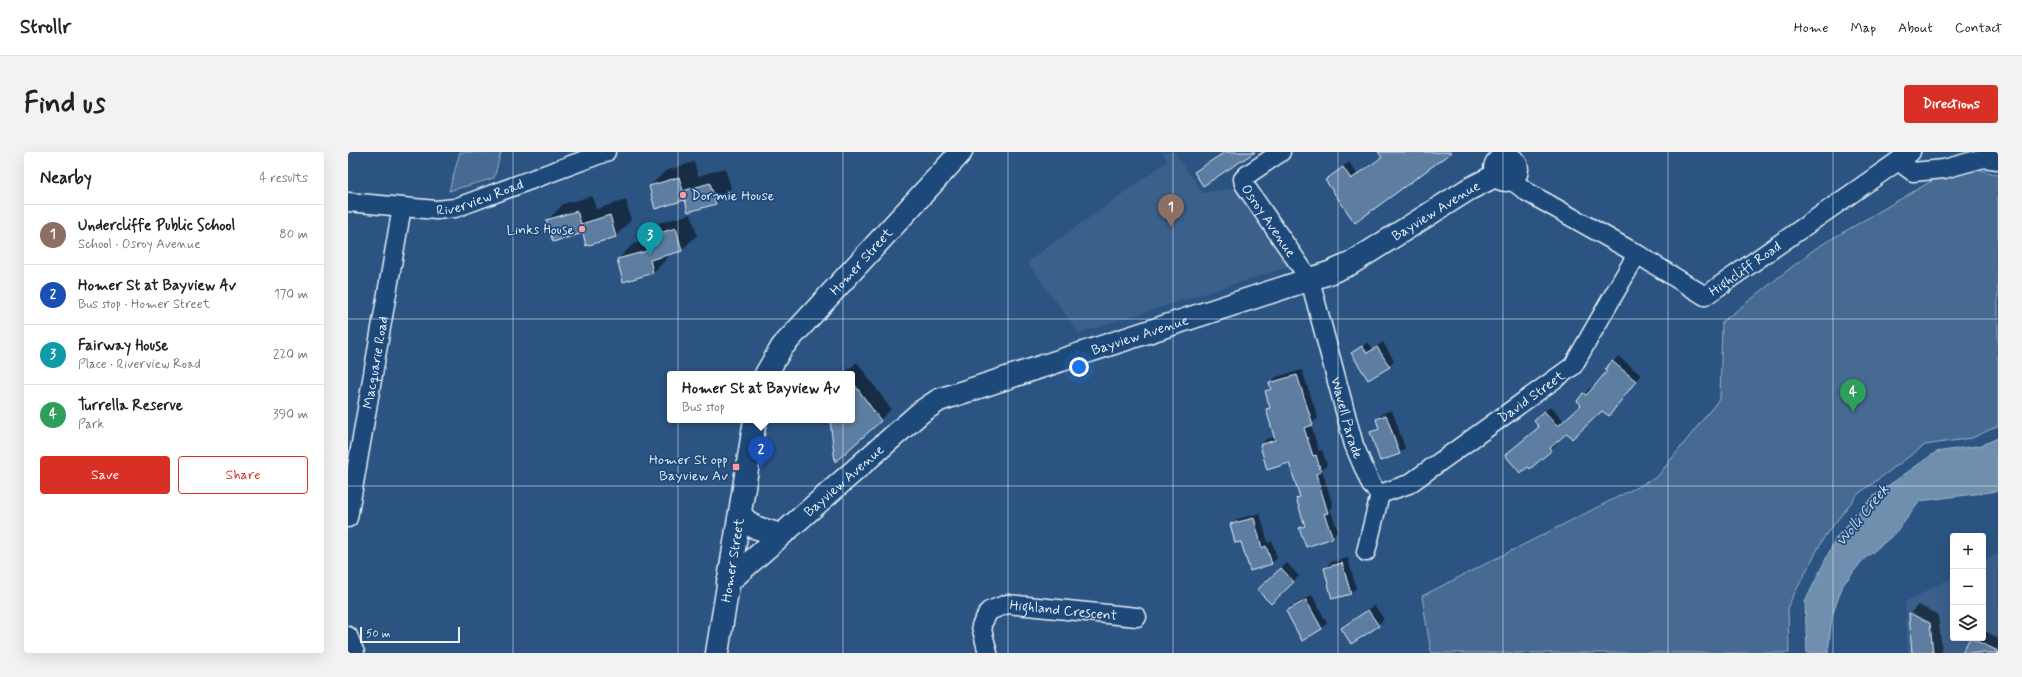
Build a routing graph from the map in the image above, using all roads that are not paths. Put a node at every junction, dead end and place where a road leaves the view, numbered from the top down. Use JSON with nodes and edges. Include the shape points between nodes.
{"nodes":[{"id":1,"x":606,"y":152,"type":"edge"},
{"id":2,"x":960,"y":152,"type":"edge"},
{"id":3,"x":1281,"y":152,"type":"edge"},
{"id":4,"x":1904,"y":156,"type":"edge"},
{"id":5,"x":1998,"y":160,"type":"edge"},
{"id":6,"x":1512,"y":167,"type":"edge"},
{"id":7,"x":348,"y":202,"type":"edge"},
{"id":8,"x":402,"y":206,"type":"junction"},
{"id":9,"x":1637,"y":254,"type":"junction"},
{"id":10,"x":1310,"y":280,"type":"junction"},
{"id":11,"x":768,"y":371,"type":"edge"},
{"id":12,"x":755,"y":423,"type":"edge"},
{"id":13,"x":1380,"y":494,"type":"junction"},
{"id":14,"x":740,"y":515,"type":"junction"},
{"id":15,"x":348,"y":518,"type":"edge"},
{"id":16,"x":781,"y":535,"type":"junction"},
{"id":17,"x":1366,"y":552,"type":"dead end"},
{"id":18,"x":728,"y":582,"type":"junction"},
{"id":19,"x":1136,"y":617,"type":"dead end"},
{"id":20,"x":348,"y":636,"type":"edge"},
{"id":21,"x":355,"y":653,"type":"edge"},
{"id":22,"x":717,"y":653,"type":"edge"},
{"id":23,"x":988,"y":653,"type":"edge"}],
"edges":[{"from":1,"to":8,"type":"street","name":"Riverview Road","via":[[456,208],[436,210]]},
{"from":2,"to":11,"type":"main road","name":"Homer Street","via":[[782,347]]},
{"from":3,"to":10,"type":"street","name":"Osroy Avenue","via":[[1247,175],[1243,179],[1244,184]]},
{"from":4,"to":5,"type":"street","via":[[1913,172],[1944,169],[1984,158]]},
{"from":4,"to":9,"type":"street","name":"Highcliff Road","via":[[1705,296]]},
{"from":6,"to":9,"type":"street","name":"Highcliff Road","via":[[1527,192]]},
{"from":6,"to":10,"type":"main road","name":"Bayview Avenue","via":[[1469,189],[1350,264]]},
{"from":7,"to":8,"type":"street","name":"Riverview Road"},
{"from":8,"to":15,"type":"street","name":"Macquarie Road"},
{"from":9,"to":13,"type":"street","name":"David Street","via":[[1573,366],[1409,484]]},
{"from":10,"to":13,"type":"street","name":"Wavell Parade","via":[[1354,445],[1371,485]]},
{"from":10,"to":16,"type":"main road","name":"Bayview Avenue","via":[[939,400],[921,412]]},
{"from":12,"to":14,"type":"main road","name":"Homer Street"},
{"from":13,"to":17,"type":"street"},
{"from":14,"to":16,"type":"main road","via":[[754,527]]},
{"from":14,"to":18,"type":"main road","name":"Homer Street"},
{"from":16,"to":18,"type":"main road","name":"Bayview Avenue"},
{"from":18,"to":22,"type":"main road","name":"Homer Street"},
{"from":19,"to":23,"type":"street","name":"Highland Crescent","via":[[1007,604],[988,611],[981,626]]},
{"from":20,"to":21,"type":"street"}]}
